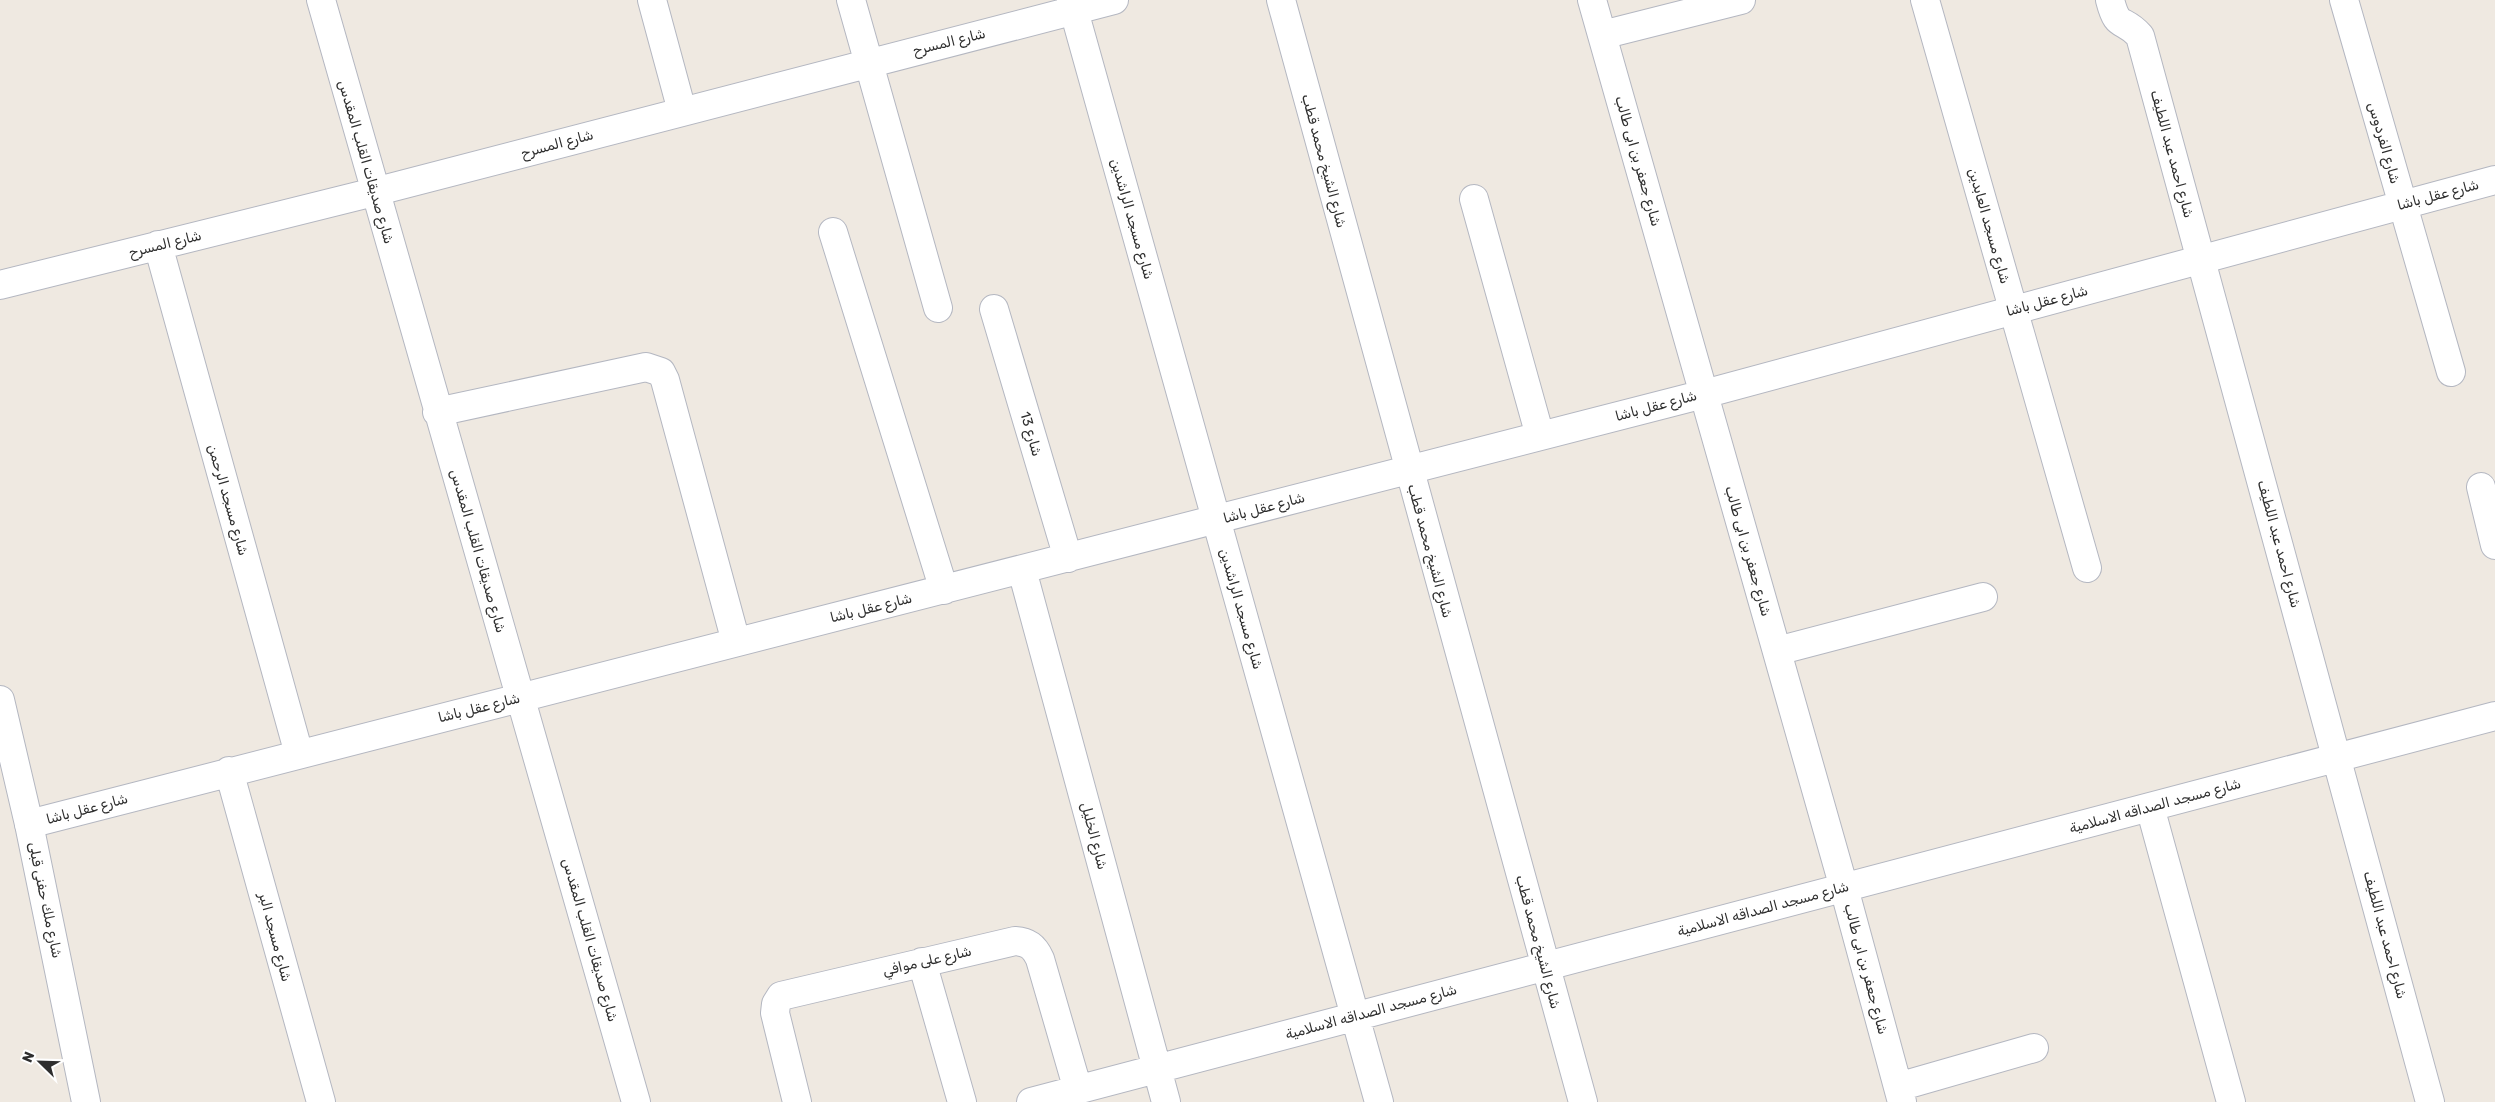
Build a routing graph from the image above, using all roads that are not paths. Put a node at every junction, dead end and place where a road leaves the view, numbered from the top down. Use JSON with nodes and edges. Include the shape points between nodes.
{"nodes":[{"id":1,"x":320,"y":0,"type":"edge"},
{"id":2,"x":652,"y":0,"type":"edge"},
{"id":3,"x":851,"y":0,"type":"edge"},
{"id":4,"x":1114,"y":0,"type":"edge"},
{"id":5,"x":1281,"y":0,"type":"edge"},
{"id":6,"x":1592,"y":0,"type":"edge"},
{"id":7,"x":1741,"y":0,"type":"edge"},
{"id":8,"x":1925,"y":0,"type":"edge"},
{"id":9,"x":2110,"y":0,"type":"edge"},
{"id":10,"x":2344,"y":0,"type":"edge"},
{"id":11,"x":1072,"y":5,"type":"edge"},
{"id":12,"x":1602,"y":35,"type":"junction"},
{"id":13,"x":869,"y":63,"type":"junction"},
{"id":14,"x":682,"y":111,"type":"junction"},
{"id":15,"x":2495,"y":180,"type":"edge"},
{"id":16,"x":374,"y":192,"type":"junction"},
{"id":17,"x":1474,"y":199,"type":"dead end"},
{"id":18,"x":2402,"y":205,"type":"junction"},
{"id":19,"x":833,"y":232,"type":"dead end"},
{"id":20,"x":158,"y":246,"type":"junction"},
{"id":21,"x":2201,"y":259,"type":"junction"},
{"id":22,"x":0,"y":285,"type":"edge"},
{"id":23,"x":938,"y":308,"type":"dead end"},
{"id":24,"x":994,"y":309,"type":"dead end"},
{"id":25,"x":2013,"y":310,"type":"junction"},
{"id":26,"x":2450,"y":372,"type":"dead end"},
{"id":27,"x":1704,"y":394,"type":"junction"},
{"id":28,"x":438,"y":412,"type":"junction"},
{"id":29,"x":1540,"y":436,"type":"junction"},
{"id":30,"x":1408,"y":470,"type":"junction"},
{"id":31,"x":2481,"y":487,"type":"dead end"},
{"id":32,"x":1216,"y":520,"type":"junction"},
{"id":33,"x":2495,"y":545,"type":"edge"},
{"id":34,"x":1068,"y":558,"type":"junction"},
{"id":35,"x":2087,"y":568,"type":"dead end"},
{"id":36,"x":1022,"y":570,"type":"junction"},
{"id":37,"x":944,"y":590,"type":"junction"},
{"id":38,"x":1982,"y":597,"type":"dead end"},
{"id":39,"x":736,"y":642,"type":"junction"},
{"id":40,"x":1777,"y":651,"type":"junction"},
{"id":41,"x":520,"y":698,"type":"junction"},
{"id":42,"x":0,"y":700,"type":"edge"},
{"id":43,"x":2495,"y":716,"type":"edge"},
{"id":44,"x":299,"y":754,"type":"junction"},
{"id":45,"x":2337,"y":758,"type":"junction"},
{"id":46,"x":230,"y":772,"type":"junction"},
{"id":47,"x":2150,"y":807,"type":"junction"},
{"id":48,"x":29,"y":824,"type":"junction"},
{"id":49,"x":1844,"y":888,"type":"junction"},
{"id":50,"x":922,"y":962,"type":"junction"},
{"id":51,"x":1545,"y":966,"type":"junction"},
{"id":52,"x":1356,"y":1016,"type":"junction"},
{"id":53,"x":2034,"y":1048,"type":"dead end"},
{"id":54,"x":1157,"y":1069,"type":"junction"},
{"id":55,"x":1078,"y":1090,"type":"junction"},
{"id":56,"x":1900,"y":1094,"type":"edge"},
{"id":57,"x":86,"y":1102,"type":"edge"},
{"id":58,"x":320,"y":1102,"type":"edge"},
{"id":59,"x":636,"y":1102,"type":"edge"},
{"id":60,"x":797,"y":1102,"type":"edge"},
{"id":61,"x":962,"y":1102,"type":"edge"},
{"id":62,"x":1031,"y":1102,"type":"edge"},
{"id":63,"x":1166,"y":1102,"type":"edge"},
{"id":64,"x":1379,"y":1102,"type":"edge"},
{"id":65,"x":1582,"y":1102,"type":"edge"},
{"id":66,"x":2231,"y":1102,"type":"edge"},
{"id":67,"x":2430,"y":1102,"type":"edge"}],
"edges":[{"from":1,"to":16,"type":"street","name":"شارع صديقات القلب المقدس"},
{"from":2,"to":14,"type":"street"},
{"from":3,"to":13,"type":"street"},
{"from":4,"to":11,"type":"street","name":"شارع المسرح"},
{"from":5,"to":30,"type":"street","name":"شارع الشيخ محمد قطب"},
{"from":6,"to":12,"type":"street","name":"شارع جعفر بن ابى طالب"},
{"from":7,"to":12,"type":"street"},
{"from":8,"to":25,"type":"street","name":"شارع مسجد العابدين"},
{"from":9,"to":21,"type":"street","name":"شارع احمد عبد اللطيف","via":[[2119,23],[2134,29],[2140,36]]},
{"from":10,"to":18,"type":"street","name":"شارع الفردوس"},
{"from":11,"to":13,"type":"street","name":"شارع المسرح"},
{"from":11,"to":32,"type":"street","name":"شارع مسجد الراشدين"},
{"from":12,"to":27,"type":"street","name":"شارع جعفر بن ابى طالب"},
{"from":13,"to":14,"type":"street","name":"شارع المسرح"},
{"from":13,"to":23,"type":"street"},
{"from":14,"to":16,"type":"street","name":"شارع المسرح"},
{"from":15,"to":18,"type":"street","name":"شارع عقل باشا"},
{"from":16,"to":20,"type":"street","name":"شارع المسرح"},
{"from":16,"to":28,"type":"street","name":"شارع صديقات القلب المقدس"},
{"from":17,"to":29,"type":"street"},
{"from":18,"to":21,"type":"street","name":"شارع عقل باشا"},
{"from":18,"to":26,"type":"street","name":"شارع الفردوس"},
{"from":19,"to":37,"type":"street"},
{"from":20,"to":22,"type":"street","name":"شارع المسرح"},
{"from":20,"to":44,"type":"street","name":"شارع مسجد الرحمن"},
{"from":21,"to":25,"type":"street","name":"شارع عقل باشا"},
{"from":21,"to":45,"type":"street","name":"شارع احمد عبد اللطيف"},
{"from":24,"to":34,"type":"street","name":"شارع 13"},
{"from":25,"to":27,"type":"street","name":"شارع عقل باشا"},
{"from":25,"to":35,"type":"street","name":"شارع مسجد العابدين"},
{"from":27,"to":29,"type":"street","name":"شارع عقل باشا"},
{"from":27,"to":40,"type":"street","name":"شارع جعفر بن ابى طالب"},
{"from":28,"to":39,"type":"street","via":[[646,367],[661,372]]},
{"from":28,"to":41,"type":"street","name":"شارع صديقات القلب المقدس"},
{"from":29,"to":30,"type":"street","name":"شارع عقل باشا"},
{"from":30,"to":32,"type":"street","name":"شارع عقل باشا"},
{"from":30,"to":51,"type":"street","name":"شارع الشيخ محمد قطب"},
{"from":31,"to":33,"type":"street"},
{"from":32,"to":34,"type":"street","name":"شارع عقل باشا"},
{"from":32,"to":52,"type":"street","name":"شارع مسجد الراشدين"},
{"from":34,"to":36,"type":"street","name":"شارع عقل باشا"},
{"from":36,"to":37,"type":"street","name":"شارع عقل باشا"},
{"from":36,"to":54,"type":"street","name":"شارع الخليل"},
{"from":37,"to":39,"type":"street","name":"شارع عقل باشا"},
{"from":38,"to":40,"type":"street"},
{"from":39,"to":41,"type":"street","name":"شارع عقل باشا"},
{"from":40,"to":49,"type":"street","name":"شارع جعفر بن ابى طالب"},
{"from":41,"to":44,"type":"street","name":"شارع عقل باشا"},
{"from":41,"to":59,"type":"street","name":"شارع صديقات القلب المقدس"},
{"from":42,"to":48,"type":"street","name":"شارع ملك حفنى قبلى"},
{"from":43,"to":45,"type":"street","name":"شارع مسجد الصداقه الاسلامية"},
{"from":44,"to":46,"type":"street","name":"شارع عقل باشا"},
{"from":45,"to":47,"type":"street","name":"شارع مسجد الصداقه الاسلامية"},
{"from":45,"to":67,"type":"street","name":"شارع احمد عبد اللطيف"},
{"from":46,"to":48,"type":"street","name":"شارع عقل باشا"},
{"from":46,"to":58,"type":"street","name":"شارع مسجد البر"},
{"from":47,"to":49,"type":"street","name":"شارع مسجد الصداقه الاسلامية"},
{"from":47,"to":66,"type":"street"},
{"from":48,"to":57,"type":"street","name":"شارع ملك حفنى قبلى"},
{"from":49,"to":51,"type":"street","name":"شارع مسجد الصداقه الاسلامية"},
{"from":49,"to":56,"type":"street","name":"شارع جعفر بن ابى طالب"},
{"from":50,"to":55,"type":"street","name":"شارع على موافي","via":[[1015,941],[1026,942],[1035,948]]},
{"from":50,"to":60,"type":"street","name":"شارع على موافي","via":[[781,996],[775,1013]]},
{"from":50,"to":61,"type":"street"},
{"from":51,"to":52,"type":"street","name":"شارع مسجد الصداقه الاسلامية"},
{"from":51,"to":65,"type":"street","name":"شارع الشيخ محمد قطب"},
{"from":52,"to":54,"type":"street","name":"شارع مسجد الصداقه الاسلامية"},
{"from":52,"to":64,"type":"street","name":"شارع مسجد الراشدين"},
{"from":53,"to":56,"type":"street"},
{"from":54,"to":55,"type":"street","name":"شارع مسجد الصداقه الاسلامية"},
{"from":54,"to":63,"type":"street","name":"شارع الخليل"},
{"from":55,"to":62,"type":"street","name":"شارع مسجد الصداقه الاسلامية"}]}
